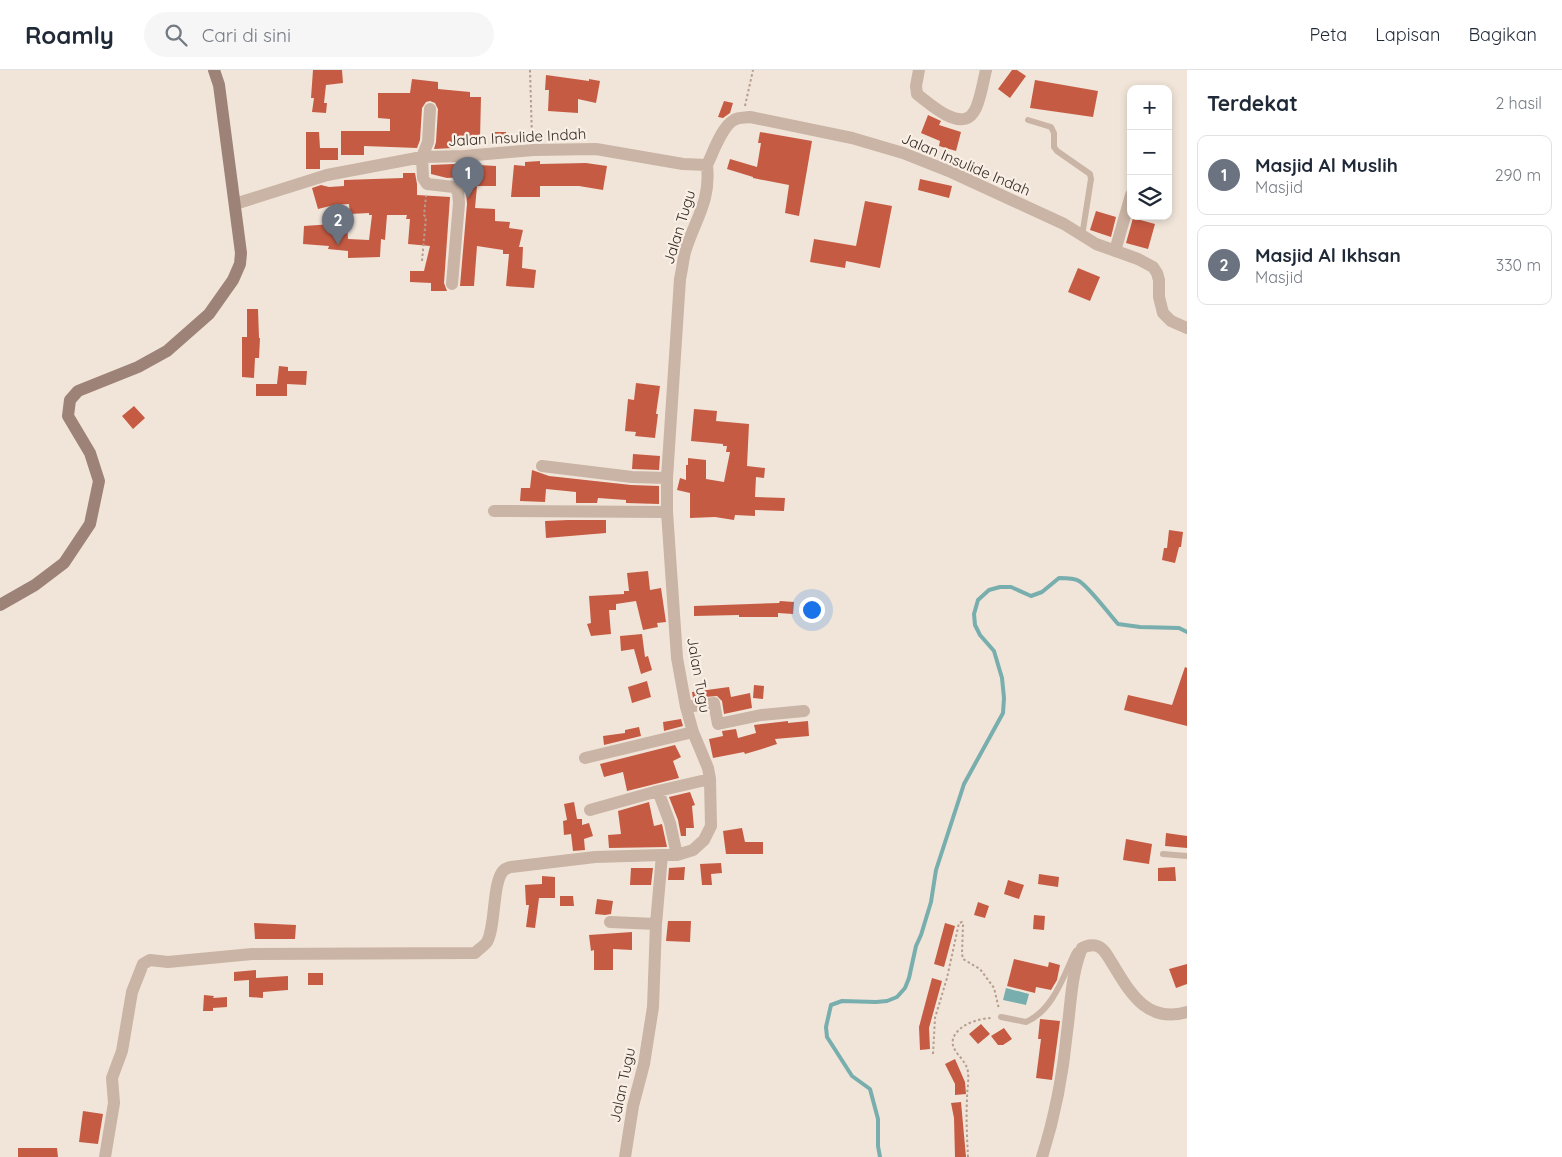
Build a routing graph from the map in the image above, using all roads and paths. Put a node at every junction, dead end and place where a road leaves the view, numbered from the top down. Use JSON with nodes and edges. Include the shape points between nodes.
{"nodes":[{"id":1,"x":214,"y":70,"type":"edge"},
{"id":2,"x":530,"y":70,"type":"edge"},
{"id":3,"x":753,"y":70,"type":"edge"},
{"id":4,"x":919,"y":70,"type":"edge"},
{"id":5,"x":986,"y":70,"type":"edge"},
{"id":6,"x":430,"y":109,"type":"dead end"},
{"id":7,"x":742,"y":118,"type":"junction"},
{"id":8,"x":1028,"y":120,"type":"dead end"},
{"id":9,"x":533,"y":150,"type":"junction"},
{"id":10,"x":422,"y":157,"type":"junction"},
{"id":11,"x":707,"y":165,"type":"junction"},
{"id":12,"x":427,"y":184,"type":"junction"},
{"id":13,"x":234,"y":204,"type":"junction"},
{"id":14,"x":1127,"y":208,"type":"edge"},
{"id":15,"x":1082,"y":236,"type":"junction"},
{"id":16,"x":1115,"y":251,"type":"junction"},
{"id":17,"x":422,"y":261,"type":"dead end"},
{"id":18,"x":452,"y":284,"type":"dead end"},
{"id":19,"x":1187,"y":328,"type":"edge"},
{"id":20,"x":542,"y":466,"type":"dead end"},
{"id":21,"x":667,"y":478,"type":"junction"},
{"id":22,"x":494,"y":511,"type":"dead end"},
{"id":23,"x":667,"y":512,"type":"junction"},
{"id":24,"x":0,"y":605,"type":"edge"},
{"id":25,"x":686,"y":707,"type":"junction"},
{"id":26,"x":804,"y":711,"type":"dead end"},
{"id":27,"x":693,"y":732,"type":"junction"},
{"id":28,"x":585,"y":758,"type":"dead end"},
{"id":29,"x":710,"y":779,"type":"junction"},
{"id":30,"x":658,"y":791,"type":"junction"},
{"id":31,"x":590,"y":810,"type":"dead end"},
{"id":32,"x":1163,"y":854,"type":"dead end"},
{"id":33,"x":662,"y":855,"type":"junction"},
{"id":34,"x":676,"y":855,"type":"junction"},
{"id":35,"x":1187,"y":856,"type":"edge"},
{"id":36,"x":610,"y":922,"type":"dead end"},
{"id":37,"x":656,"y":924,"type":"junction"},
{"id":38,"x":1082,"y":948,"type":"junction"},
{"id":39,"x":1187,"y":1012,"type":"edge"},
{"id":40,"x":1001,"y":1018,"type":"junction"},
{"id":41,"x":933,"y":1054,"type":"dead end"},
{"id":42,"x":105,"y":1157,"type":"edge"},
{"id":43,"x":625,"y":1157,"type":"edge"},
{"id":44,"x":968,"y":1157,"type":"edge"},
{"id":45,"x":1042,"y":1157,"type":"edge"}],
"edges":[{"from":1,"to":13,"type":"main road","via":[[219,85]]},
{"from":2,"to":9,"type":"path"},
{"from":3,"to":7,"type":"path"},
{"from":4,"to":5,"type":"street","via":[[917,94],[949,117],[959,120],[968,118],[976,110]]},
{"from":6,"to":10,"type":"street","via":[[428,142]]},
{"from":7,"to":11,"type":"street","via":[[729,124]]},
{"from":7,"to":15,"type":"street","name":"Jalan Insulide Indah","via":[[852,138],[903,153],[1064,224]]},
{"from":8,"to":15,"type":"lane","via":[[1051,127],[1057,151],[1090,174]]},
{"from":9,"to":10,"type":"street","name":"Jalan Insulide Indah"},
{"from":9,"to":11,"type":"street","name":"Jalan Insulide Indah","via":[[596,149]]},
{"from":10,"to":12,"type":"street","via":[[423,178]]},
{"from":10,"to":13,"type":"street","name":"Jalan Insulide Indah","via":[[327,175]]},
{"from":11,"to":21,"type":"street","name":"Jalan Tugu","via":[[709,182],[704,204],[686,251],[680,279]]},
{"from":12,"to":17,"type":"path"},
{"from":12,"to":18,"type":"street","via":[[454,187],[458,192]]},
{"from":13,"to":24,"type":"main road","via":[[240,264],[209,314],[166,351],[78,391],[70,400],[68,416],[90,453],[99,482],[90,524],[64,563]]},
{"from":14,"to":16,"type":"street"},
{"from":15,"to":16,"type":"street","name":"Jalan Insulide Indah"},
{"from":16,"to":19,"type":"street","name":"Jalan Insulide Indah","via":[[1153,267],[1159,280],[1163,313],[1171,321]]},
{"from":20,"to":21,"type":"street"},
{"from":21,"to":23,"type":"street","name":"Jalan Tugu"},
{"from":22,"to":23,"type":"street"},
{"from":23,"to":25,"type":"street","name":"Jalan Tugu","via":[[677,658]]},
{"from":25,"to":26,"type":"street","via":[[714,703],[718,724]]},
{"from":25,"to":27,"type":"street","name":"Jalan Tugu"},
{"from":27,"to":28,"type":"street"},
{"from":27,"to":29,"type":"street","name":"Jalan Tugu"},
{"from":29,"to":30,"type":"street"},
{"from":29,"to":34,"type":"street","name":"Jalan Tugu","via":[[711,826],[704,840],[693,850]]},
{"from":30,"to":31,"type":"street"},
{"from":30,"to":34,"type":"street","via":[[670,823]]},
{"from":32,"to":35,"type":"lane"},
{"from":33,"to":34,"type":"street","name":"Jalan Tugu"},
{"from":33,"to":37,"type":"street","name":"Jalan Tugu"},
{"from":33,"to":42,"type":"street","via":[[511,866],[500,875],[487,942],[475,953],[252,954],[168,962],[150,960],[143,964],[132,992],[122,1052],[112,1078],[114,1103]]},
{"from":36,"to":37,"type":"street"},
{"from":37,"to":43,"type":"street","name":"Jalan Tugu","via":[[653,1007]]},
{"from":38,"to":39,"type":"street","via":[[1099,946],[1133,996],[1143,1005],[1162,1014]]},
{"from":38,"to":40,"type":"lane","via":[[1074,954],[1041,1013],[1026,1022]]},
{"from":38,"to":45,"type":"street","via":[[1073,975],[1057,1104]]},
{"from":40,"to":41,"type":"path","via":[[994,988],[980,969],[963,959],[963,925],[959,923],[935,1018]]},
{"from":40,"to":44,"type":"path","via":[[988,1018],[965,1026],[954,1037],[952,1045],[964,1059],[968,1072]]}]}
